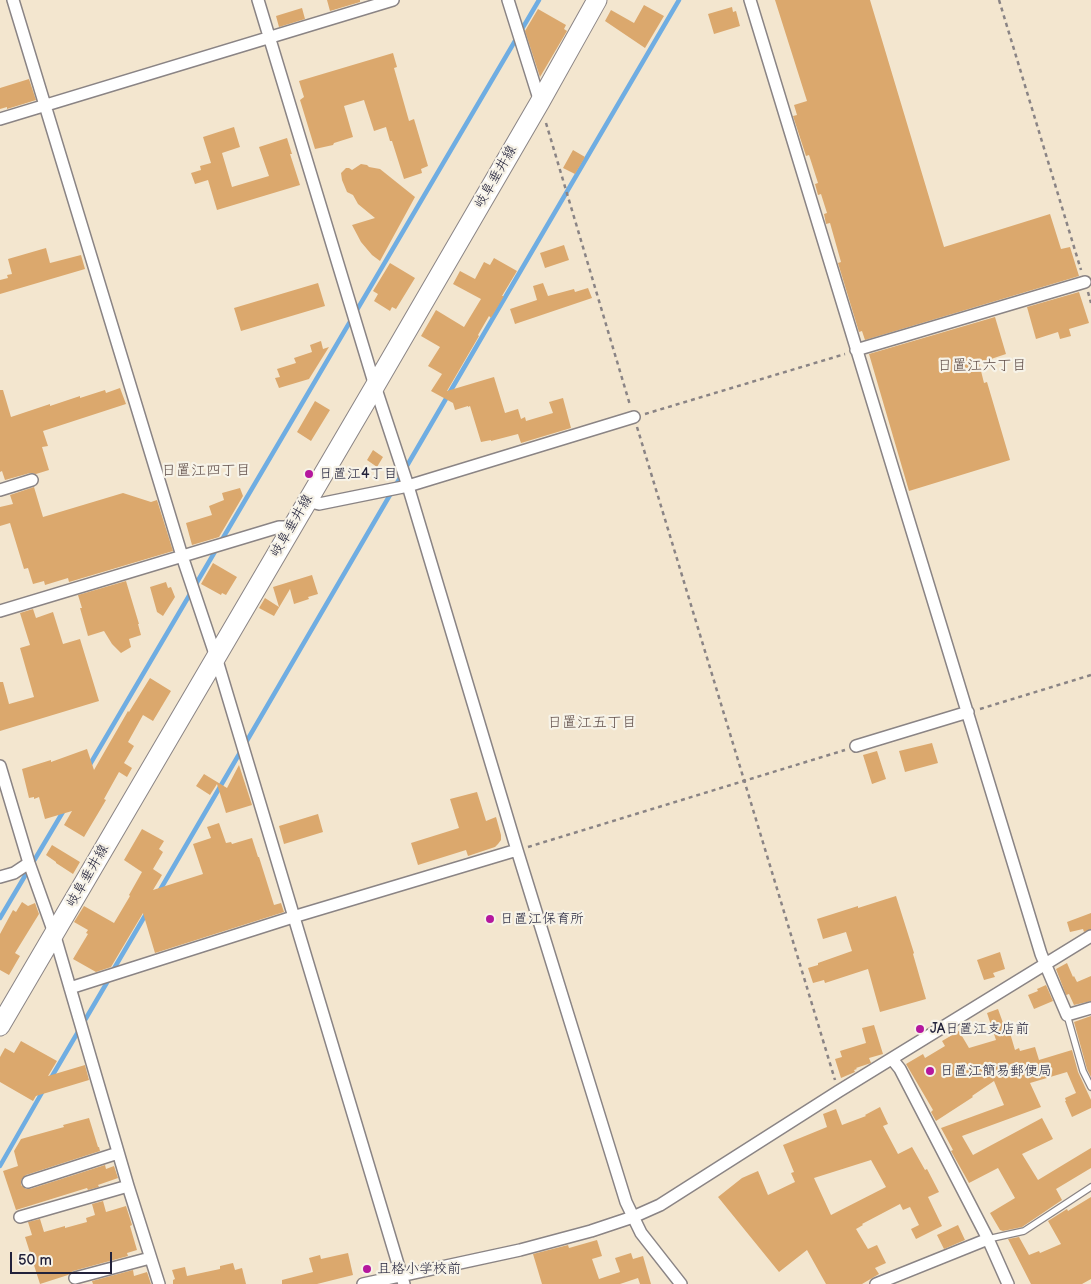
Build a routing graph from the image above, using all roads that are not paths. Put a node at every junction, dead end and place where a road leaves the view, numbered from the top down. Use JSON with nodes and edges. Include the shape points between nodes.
{"nodes":[{"id":1,"x":13,"y":0,"type":"edge"},
{"id":2,"x":258,"y":0,"type":"edge"},
{"id":3,"x":393,"y":0,"type":"edge"},
{"id":4,"x":508,"y":0,"type":"edge"},
{"id":5,"x":597,"y":0,"type":"edge"},
{"id":6,"x":750,"y":0,"type":"edge"},
{"id":7,"x":270,"y":37,"type":"junction"},
{"id":8,"x":540,"y":102,"type":"junction"},
{"id":9,"x":46,"y":105,"type":"junction"},
{"id":10,"x":0,"y":119,"type":"edge"},
{"id":11,"x":1085,"y":282,"type":"road end"},
{"id":12,"x":856,"y":350,"type":"junction"},
{"id":13,"x":375,"y":386,"type":"junction"},
{"id":14,"x":634,"y":417,"type":"road end"},
{"id":15,"x":32,"y":480,"type":"dead end"},
{"id":16,"x":408,"y":486,"type":"junction"},
{"id":17,"x":0,"y":490,"type":"edge"},
{"id":18,"x":306,"y":501,"type":"junction"},
{"id":19,"x":291,"y":527,"type":"junction"},
{"id":20,"x":182,"y":556,"type":"junction"},
{"id":21,"x":0,"y":611,"type":"edge"},
{"id":22,"x":216,"y":657,"type":"junction"},
{"id":23,"x":968,"y":712,"type":"junction"},
{"id":24,"x":856,"y":746,"type":"road end"},
{"id":25,"x":0,"y":766,"type":"edge"},
{"id":26,"x":517,"y":850,"type":"junction"},
{"id":27,"x":29,"y":863,"type":"junction"},
{"id":28,"x":0,"y":877,"type":"edge"},
{"id":29,"x":293,"y":917,"type":"junction"},
{"id":30,"x":54,"y":933,"type":"junction"},
{"id":31,"x":1091,"y":936,"type":"edge"},
{"id":32,"x":1046,"y":964,"type":"junction"},
{"id":33,"x":70,"y":988,"type":"junction"},
{"id":34,"x":1091,"y":1008,"type":"edge"},
{"id":35,"x":1068,"y":1015,"type":"junction"},
{"id":36,"x":0,"y":1026,"type":"edge"},
{"id":37,"x":892,"y":1059,"type":"junction"},
{"id":38,"x":1091,"y":1087,"type":"edge"},
{"id":39,"x":118,"y":1153,"type":"junction"},
{"id":40,"x":28,"y":1182,"type":"dead end"},
{"id":41,"x":128,"y":1186,"type":"junction"},
{"id":42,"x":1091,"y":1187,"type":"edge"},
{"id":43,"x":633,"y":1217,"type":"junction"},
{"id":44,"x":20,"y":1218,"type":"dead end"},
{"id":45,"x":988,"y":1239,"type":"junction"},
{"id":46,"x":150,"y":1258,"type":"junction"},
{"id":47,"x":75,"y":1278,"type":"dead end"},
{"id":48,"x":403,"y":1280,"type":"edge"},
{"id":49,"x":159,"y":1284,"type":"edge"},
{"id":50,"x":363,"y":1284,"type":"edge"},
{"id":51,"x":681,"y":1284,"type":"edge"},
{"id":52,"x":876,"y":1284,"type":"edge"},
{"id":53,"x":1008,"y":1284,"type":"edge"}],
"edges":[{"from":1,"to":9,"type":"street"},
{"from":2,"to":7,"type":"street"},
{"from":3,"to":7,"type":"street"},
{"from":4,"to":8,"type":"street"},
{"from":5,"to":8,"type":"main road","name":"岐阜垂井線"},
{"from":6,"to":12,"type":"street"},
{"from":7,"to":9,"type":"street"},
{"from":7,"to":13,"type":"street"},
{"from":8,"to":13,"type":"main road","name":"岐阜垂井線"},
{"from":9,"to":10,"type":"street"},
{"from":9,"to":20,"type":"street"},
{"from":11,"to":12,"type":"street"},
{"from":12,"to":23,"type":"street"},
{"from":13,"to":16,"type":"street"},
{"from":13,"to":18,"type":"main road","name":"岐阜垂井線"},
{"from":14,"to":16,"type":"street"},
{"from":15,"to":17,"type":"street"},
{"from":16,"to":18,"type":"street","via":[[319,504]]},
{"from":16,"to":26,"type":"street"},
{"from":18,"to":19,"type":"main road","name":"岐阜垂井線"},
{"from":19,"to":20,"type":"street","via":[[279,527]]},
{"from":19,"to":22,"type":"main road","name":"岐阜垂井線"},
{"from":20,"to":21,"type":"street"},
{"from":20,"to":22,"type":"street"},
{"from":22,"to":29,"type":"street"},
{"from":22,"to":30,"type":"main road","name":"岐阜垂井線"},
{"from":23,"to":24,"type":"street"},
{"from":23,"to":32,"type":"street"},
{"from":25,"to":27,"type":"street"},
{"from":26,"to":29,"type":"street"},
{"from":26,"to":43,"type":"street"},
{"from":27,"to":28,"type":"street"},
{"from":27,"to":30,"type":"street"},
{"from":29,"to":33,"type":"street"},
{"from":29,"to":48,"type":"street"},
{"from":30,"to":33,"type":"street"},
{"from":30,"to":36,"type":"main road","name":"岐阜垂井線"},
{"from":31,"to":32,"type":"street"},
{"from":32,"to":35,"type":"street"},
{"from":32,"to":37,"type":"street"},
{"from":33,"to":39,"type":"street"},
{"from":34,"to":35,"type":"street"},
{"from":35,"to":38,"type":"lane","via":[[1083,1071]]},
{"from":37,"to":43,"type":"street","via":[[660,1205]]},
{"from":37,"to":45,"type":"street"},
{"from":39,"to":40,"type":"street"},
{"from":39,"to":41,"type":"street"},
{"from":41,"to":44,"type":"street"},
{"from":41,"to":46,"type":"street"},
{"from":42,"to":45,"type":"lane","via":[[1024,1231]]},
{"from":43,"to":48,"type":"street"},
{"from":43,"to":51,"type":"street","via":[[641,1233]]},
{"from":45,"to":52,"type":"street"},
{"from":45,"to":53,"type":"street"},
{"from":46,"to":47,"type":"street"},
{"from":46,"to":49,"type":"street"},
{"from":48,"to":50,"type":"street"}]}
